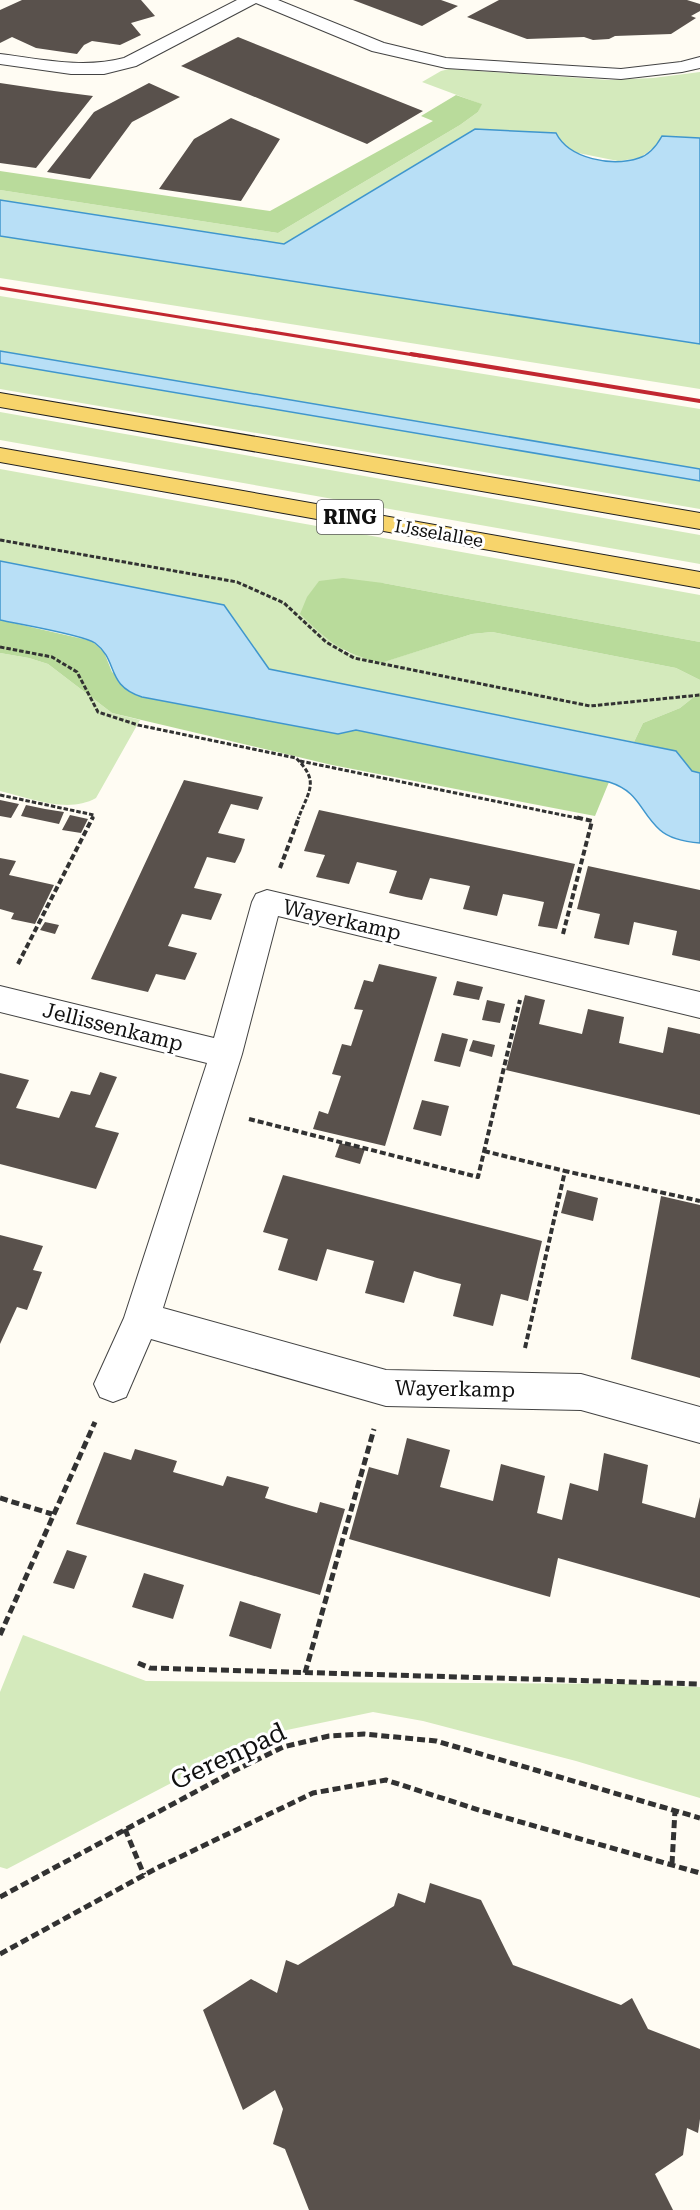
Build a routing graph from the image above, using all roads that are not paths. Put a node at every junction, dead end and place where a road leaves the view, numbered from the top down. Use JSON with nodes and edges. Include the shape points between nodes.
{"nodes":[{"id":1,"x":250,"y":0,"type":"edge"},
{"id":2,"x":262,"y":0,"type":"edge"},
{"id":3,"x":0,"y":59,"type":"edge"},
{"id":4,"x":700,"y":62,"type":"edge"},
{"id":5,"x":0,"y":400,"type":"edge"},
{"id":6,"x":0,"y":455,"type":"edge"},
{"id":7,"x":700,"y":521,"type":"edge"},
{"id":8,"x":700,"y":580,"type":"edge"},
{"id":9,"x":0,"y":999,"type":"edge"},
{"id":10,"x":700,"y":1005,"type":"edge"},
{"id":11,"x":225,"y":1054,"type":"junction"},
{"id":12,"x":142,"y":1319,"type":"junction"},
{"id":13,"x":113,"y":1384,"type":"road end"},
{"id":14,"x":700,"y":1425,"type":"edge"}],
"edges":[{"from":1,"to":3,"type":"street","via":[[130,62],[104,69],[71,69]]},
{"from":2,"to":4,"type":"street","via":[[378,46],[446,63],[621,74]]},
{"from":5,"to":7,"type":"main road"},
{"from":6,"to":8,"type":"main road","name":"IJsselallee","number":"RING"},
{"from":9,"to":11,"type":"street","name":"Jellissenkamp"},
{"from":10,"to":11,"type":"street","name":"Wayerkamp","via":[[267,902]]},
{"from":11,"to":12,"type":"street","name":"Wayerkamp"},
{"from":12,"to":13,"type":"street","name":"Wayerkamp"},
{"from":12,"to":14,"type":"street","name":"Wayerkamp","via":[[386,1388],[581,1392]]}]}
